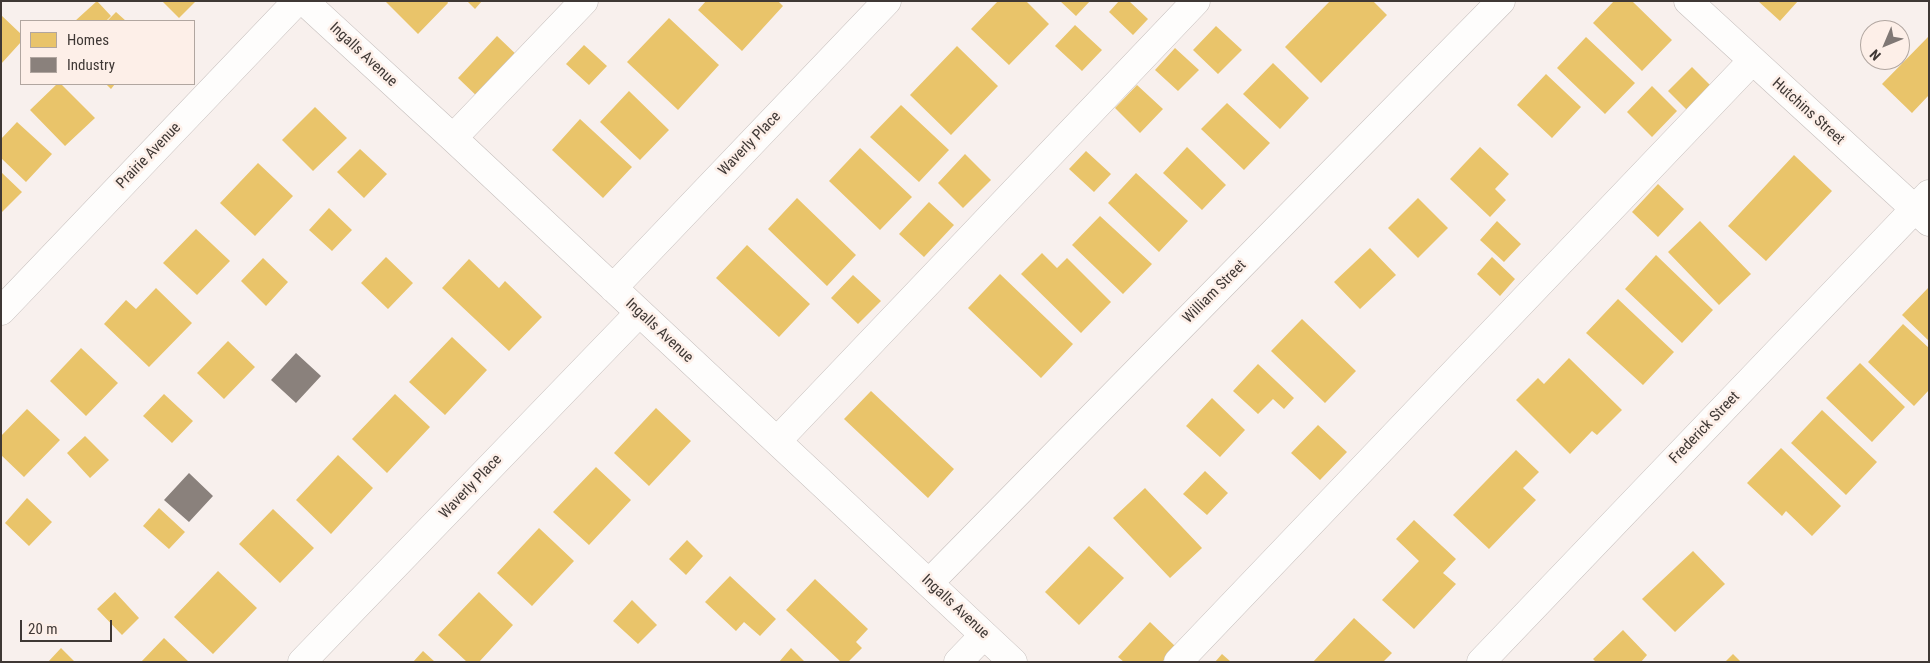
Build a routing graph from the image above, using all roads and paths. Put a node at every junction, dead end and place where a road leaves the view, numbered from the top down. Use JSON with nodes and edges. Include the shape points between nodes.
{"nodes":[{"id":1,"x":297,"y":1,"type":"edge"},
{"id":2,"x":304,"y":1,"type":"edge"},
{"id":3,"x":584,"y":1,"type":"edge"},
{"id":4,"x":887,"y":1,"type":"edge"},
{"id":5,"x":1196,"y":1,"type":"edge"},
{"id":6,"x":1502,"y":1,"type":"edge"},
{"id":7,"x":1688,"y":1,"type":"edge"},
{"id":8,"x":1752,"y":60,"type":"junction"},
{"id":9,"x":453,"y":138,"type":"junction"},
{"id":10,"x":1924,"y":208,"type":"edge"},
{"id":11,"x":613,"y":288,"type":"junction"},
{"id":12,"x":1,"y":311,"type":"edge"},
{"id":13,"x":639,"y":313,"type":"junction"},
{"id":14,"x":777,"y":441,"type":"junction"},
{"id":15,"x":929,"y":583,"type":"junction"},
{"id":16,"x":984,"y":635,"type":"junction"},
{"id":17,"x":302,"y":662,"type":"edge"},
{"id":18,"x":958,"y":662,"type":"edge"},
{"id":19,"x":1013,"y":662,"type":"edge"},
{"id":20,"x":1178,"y":662,"type":"edge"},
{"id":21,"x":1481,"y":662,"type":"edge"}],
"edges":[{"from":1,"to":12,"type":"street","name":"Prairie Avenue"},
{"from":2,"to":9,"type":"street","name":"Ingalls Avenue"},
{"from":3,"to":9,"type":"street"},
{"from":4,"to":11,"type":"street","name":"Waverly Place"},
{"from":5,"to":14,"type":"street"},
{"from":6,"to":15,"type":"street","name":"William Street"},
{"from":7,"to":8,"type":"street","name":"Hutchins Street"},
{"from":8,"to":10,"type":"street","name":"Hutchins Street"},
{"from":8,"to":20,"type":"street"},
{"from":9,"to":11,"type":"street","name":"Ingalls Avenue"},
{"from":10,"to":21,"type":"street","name":"Frederick Street"},
{"from":11,"to":13,"type":"street","name":"Ingalls Avenue"},
{"from":13,"to":14,"type":"street","name":"Ingalls Avenue"},
{"from":13,"to":17,"type":"street","name":"Waverly Place"},
{"from":14,"to":15,"type":"street","name":"Ingalls Avenue"},
{"from":15,"to":16,"type":"street","name":"Ingalls Avenue"},
{"from":16,"to":18,"type":"street"},
{"from":16,"to":19,"type":"street","name":"Ingalls Avenue"}]}
